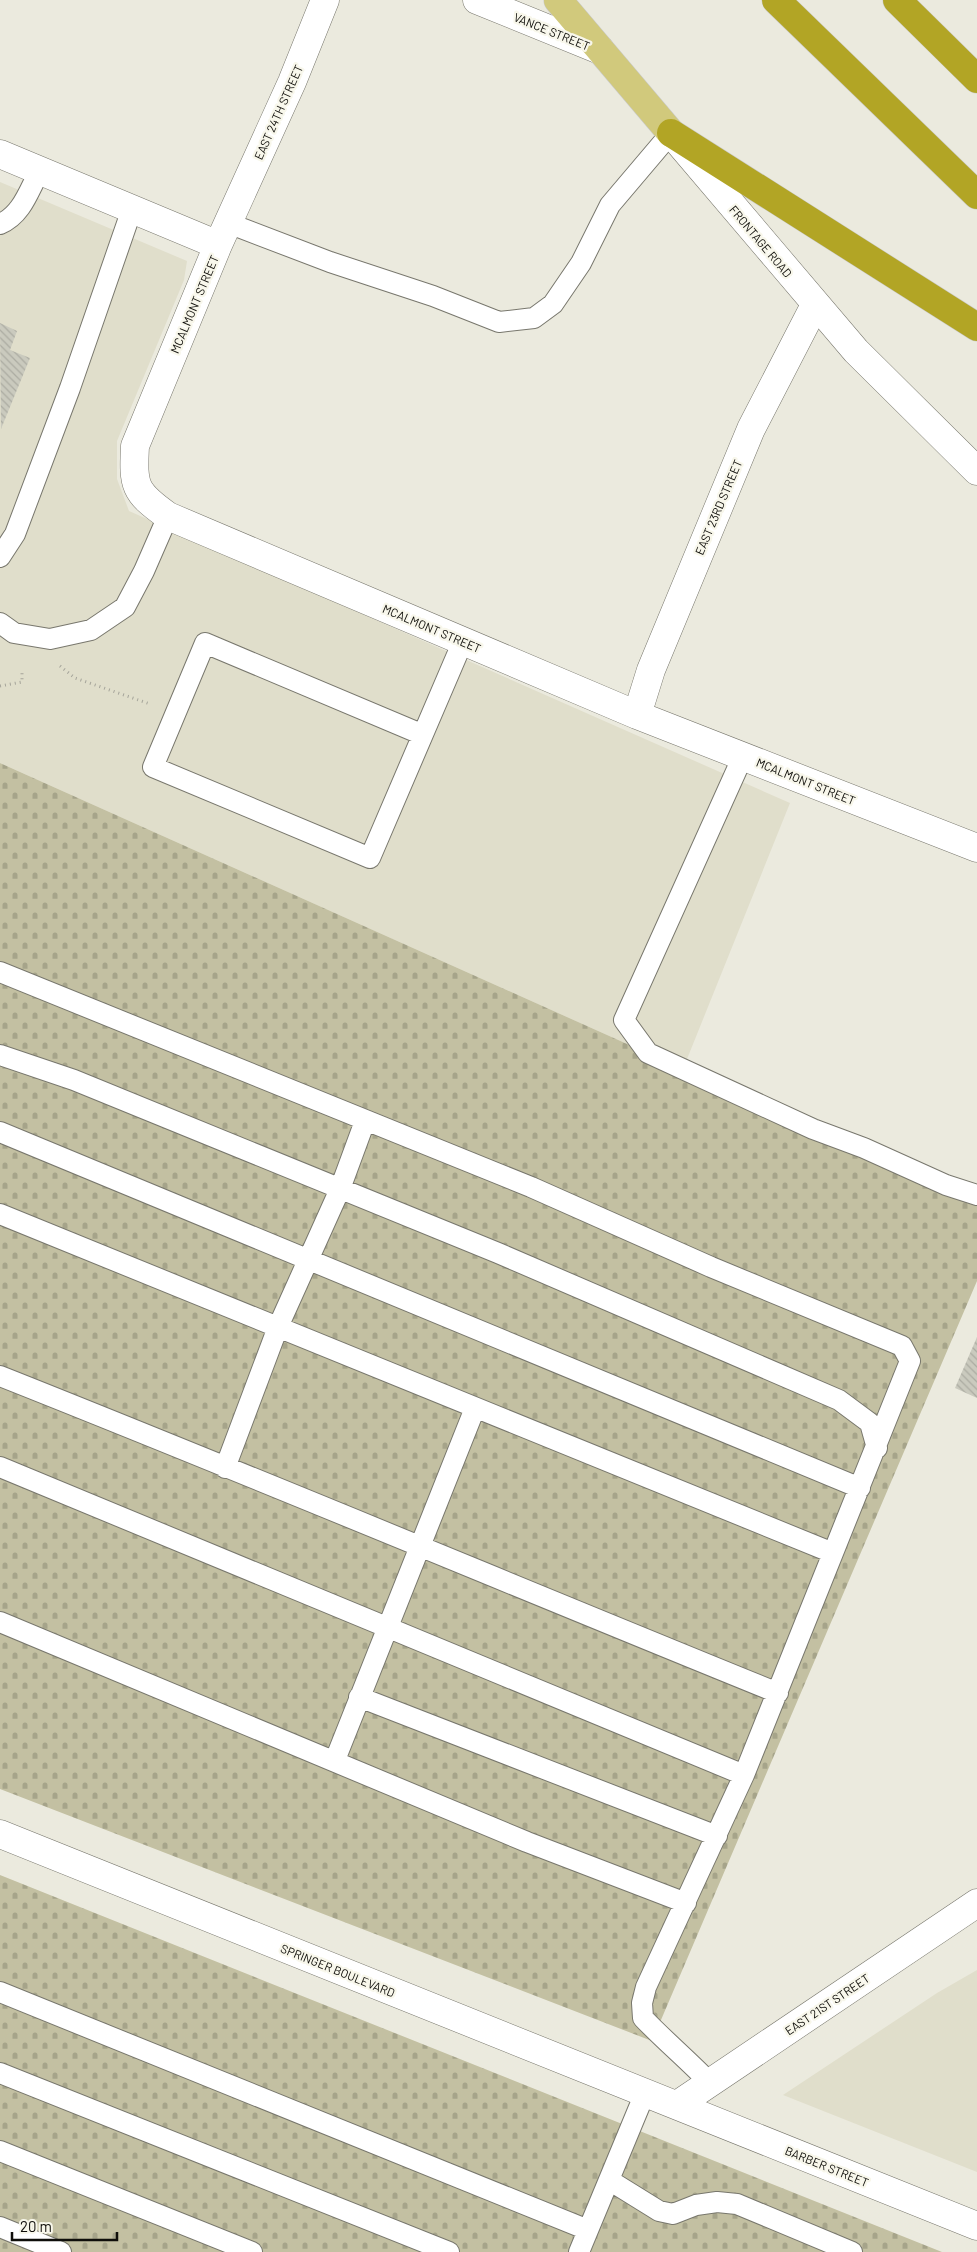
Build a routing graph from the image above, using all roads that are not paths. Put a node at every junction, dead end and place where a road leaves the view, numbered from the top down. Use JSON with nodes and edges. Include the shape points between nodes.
{"nodes":[{"id":1,"x":325,"y":0,"type":"edge"},
{"id":2,"x":477,"y":0,"type":"edge"},
{"id":3,"x":558,"y":0,"type":"edge"},
{"id":4,"x":776,"y":0,"type":"edge"},
{"id":5,"x":897,"y":0,"type":"edge"},
{"id":6,"x":600,"y":50,"type":"junction"},
{"id":7,"x":977,"y":79,"type":"edge"},
{"id":8,"x":671,"y":133,"type":"junction"},
{"id":9,"x":0,"y":154,"type":"edge"},
{"id":10,"x":40,"y":170,"type":"junction"},
{"id":11,"x":977,"y":195,"type":"edge"},
{"id":12,"x":132,"y":209,"type":"junction"},
{"id":13,"x":0,"y":224,"type":"edge"},
{"id":14,"x":223,"y":234,"type":"junction"},
{"id":15,"x":815,"y":305,"type":"junction"},
{"id":16,"x":977,"y":327,"type":"edge"},
{"id":17,"x":977,"y":471,"type":"edge"},
{"id":18,"x":168,"y":516,"type":"junction"},
{"id":19,"x":0,"y":557,"type":"edge"},
{"id":20,"x":0,"y":623,"type":"edge"},
{"id":21,"x":463,"y":641,"type":"junction"},
{"id":22,"x":637,"y":714,"type":"junction"},
{"id":23,"x":421,"y":734,"type":"junction"},
{"id":24,"x":743,"y":756,"type":"junction"},
{"id":25,"x":977,"y":848,"type":"edge"},
{"id":26,"x":0,"y":972,"type":"edge"},
{"id":27,"x":0,"y":1055,"type":"edge"},
{"id":28,"x":366,"y":1121,"type":"junction"},
{"id":29,"x":0,"y":1132,"type":"edge"},
{"id":30,"x":340,"y":1189,"type":"junction"},
{"id":31,"x":976,"y":1192,"type":"edge"},
{"id":32,"x":0,"y":1214,"type":"edge"},
{"id":33,"x":308,"y":1259,"type":"junction"},
{"id":34,"x":278,"y":1327,"type":"junction"},
{"id":35,"x":0,"y":1376,"type":"edge"},
{"id":36,"x":475,"y":1408,"type":"junction"},
{"id":37,"x":877,"y":1448,"type":"junction"},
{"id":38,"x":0,"y":1467,"type":"edge"},
{"id":39,"x":225,"y":1468,"type":"junction"},
{"id":40,"x":860,"y":1488,"type":"junction"},
{"id":41,"x":419,"y":1548,"type":"junction"},
{"id":42,"x":833,"y":1553,"type":"junction"},
{"id":43,"x":0,"y":1622,"type":"edge"},
{"id":44,"x":387,"y":1626,"type":"junction"},
{"id":45,"x":778,"y":1693,"type":"junction"},
{"id":46,"x":359,"y":1696,"type":"junction"},
{"id":47,"x":335,"y":1760,"type":"junction"},
{"id":48,"x":744,"y":1775,"type":"junction"},
{"id":49,"x":0,"y":1834,"type":"edge"},
{"id":50,"x":717,"y":1836,"type":"junction"},
{"id":51,"x":977,"y":1902,"type":"edge"},
{"id":52,"x":686,"y":1903,"type":"junction"},
{"id":53,"x":0,"y":1992,"type":"edge"},
{"id":54,"x":0,"y":2072,"type":"edge"},
{"id":55,"x":711,"y":2084,"type":"junction"},
{"id":56,"x":645,"y":2093,"type":"junction"},
{"id":57,"x":677,"y":2105,"type":"junction"},
{"id":58,"x":0,"y":2151,"type":"edge"},
{"id":59,"x":608,"y":2180,"type":"junction"},
{"id":60,"x":977,"y":2226,"type":"edge"},
{"id":61,"x":0,"y":2227,"type":"edge"},
{"id":62,"x":588,"y":2230,"type":"junction"},
{"id":63,"x":61,"y":2252,"type":"edge"},
{"id":64,"x":252,"y":2252,"type":"edge"},
{"id":65,"x":449,"y":2252,"type":"edge"},
{"id":66,"x":579,"y":2252,"type":"edge"},
{"id":67,"x":852,"y":2252,"type":"edge"}],
"edges":[{"from":1,"to":14,"type":"street","name":"EAST 24TH STREET","via":[[292,82]]},
{"from":2,"to":6,"type":"street","name":"VANCE STREET"},
{"from":3,"to":6,"type":"main road","name":"FRONTAGE ROAD"},
{"from":4,"to":11,"type":"highway"},
{"from":5,"to":7,"type":"highway"},
{"from":6,"to":8,"type":"main road","name":"FRONTAGE ROAD"},
{"from":8,"to":14,"type":"lane","via":[[610,205],[581,264],[553,304],[534,318],[499,322],[330,262]]},
{"from":8,"to":15,"type":"street","name":"FRONTAGE ROAD"},
{"from":8,"to":16,"type":"highway"},
{"from":9,"to":10,"type":"street","name":"MCALMONT STREET"},
{"from":10,"to":12,"type":"street","name":"MCALMONT STREET"},
{"from":10,"to":13,"type":"lane","via":[[19,210]]},
{"from":12,"to":14,"type":"street","name":"MCALMONT STREET"},
{"from":12,"to":19,"type":"lane","via":[[67,398],[15,534]]},
{"from":14,"to":18,"type":"street","name":"MCALMONT STREET","via":[[135,446],[135,484],[150,503]]},
{"from":15,"to":17,"type":"street","name":"FRONTAGE ROAD","via":[[856,351]]},
{"from":15,"to":22,"type":"street","name":"EAST 23RD STREET","via":[[750,429],[651,670]]},
{"from":18,"to":20,"type":"lane","via":[[124,607],[91,630],[50,639],[14,633]]},
{"from":18,"to":21,"type":"street","name":"MCALMONT STREET"},
{"from":21,"to":22,"type":"street","name":"MCALMONT STREET"},
{"from":21,"to":23,"type":"lane"},
{"from":22,"to":24,"type":"street","name":"MCALMONT STREET"},
{"from":23,"to":23,"type":"lane","via":[[370,858],[153,767],[205,643]]},
{"from":24,"to":25,"type":"street","name":"MCALMONT STREET"},
{"from":24,"to":31,"type":"lane","via":[[624,1020],[648,1052],[814,1129],[946,1185]]},
{"from":26,"to":28,"type":"lane"},
{"from":27,"to":30,"type":"lane","via":[[74,1080]]},
{"from":28,"to":30,"type":"lane"},
{"from":28,"to":37,"type":"lane","via":[[531,1187],[711,1267],[902,1346],[910,1362]]},
{"from":29,"to":33,"type":"lane"},
{"from":30,"to":33,"type":"lane"},
{"from":30,"to":37,"type":"lane","via":[[498,1252],[839,1400],[870,1423]]},
{"from":32,"to":34,"type":"lane"},
{"from":33,"to":34,"type":"lane"},
{"from":33,"to":40,"type":"lane"},
{"from":34,"to":36,"type":"lane"},
{"from":34,"to":39,"type":"lane"},
{"from":35,"to":39,"type":"lane"},
{"from":36,"to":41,"type":"lane"},
{"from":36,"to":42,"type":"lane"},
{"from":37,"to":40,"type":"lane"},
{"from":38,"to":44,"type":"lane"},
{"from":39,"to":41,"type":"lane"},
{"from":40,"to":42,"type":"lane"},
{"from":41,"to":44,"type":"lane"},
{"from":41,"to":45,"type":"lane"},
{"from":42,"to":45,"type":"lane"},
{"from":43,"to":47,"type":"lane"},
{"from":44,"to":46,"type":"lane"},
{"from":44,"to":48,"type":"lane"},
{"from":45,"to":48,"type":"lane"},
{"from":46,"to":47,"type":"lane"},
{"from":46,"to":50,"type":"lane"},
{"from":47,"to":52,"type":"lane","via":[[526,1842]]},
{"from":48,"to":50,"type":"lane"},
{"from":49,"to":56,"type":"street","name":"SPRINGER BOULEVARD"},
{"from":50,"to":52,"type":"lane"},
{"from":51,"to":55,"type":"street","name":"EAST 21ST STREET"},
{"from":52,"to":55,"type":"lane","via":[[646,1987],[643,2018]]},
{"from":53,"to":62,"type":"lane"},
{"from":54,"to":65,"type":"lane"},
{"from":55,"to":57,"type":"street","name":"EAST 21ST STREET"},
{"from":56,"to":57,"type":"street","name":"SPRINGER BOULEVARD"},
{"from":56,"to":59,"type":"lane"},
{"from":57,"to":60,"type":"street","name":"BARBER STREET"},
{"from":58,"to":64,"type":"lane"},
{"from":59,"to":62,"type":"lane"},
{"from":59,"to":67,"type":"lane","via":[[659,2211],[673,2214],[696,2205],[736,2204]]},
{"from":61,"to":63,"type":"lane"},
{"from":62,"to":66,"type":"lane"}]}
